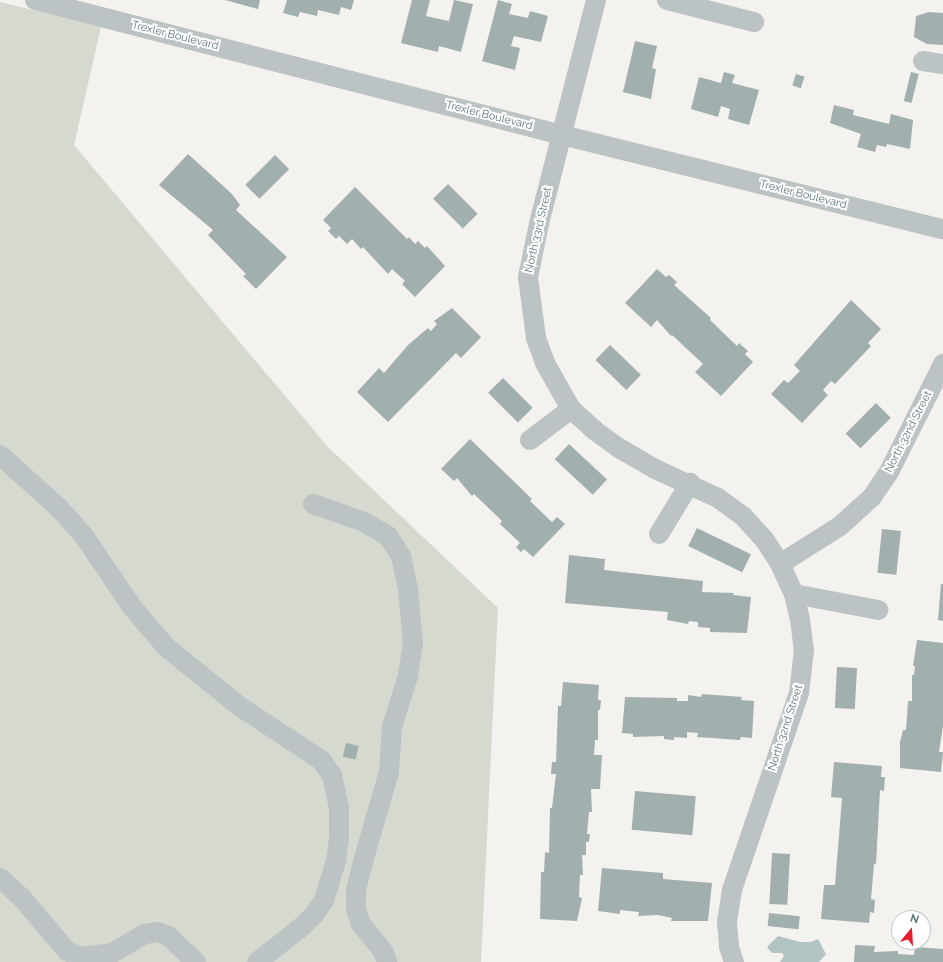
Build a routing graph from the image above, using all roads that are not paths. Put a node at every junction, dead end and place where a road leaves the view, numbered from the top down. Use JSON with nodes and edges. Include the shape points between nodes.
{"nodes":[{"id":1,"x":35,"y":0,"type":"edge"},
{"id":2,"x":596,"y":0,"type":"edge"},
{"id":3,"x":666,"y":0,"type":"edge"},
{"id":4,"x":754,"y":22,"type":"dead end"},
{"id":5,"x":923,"y":61,"type":"dead end"},
{"id":6,"x":943,"y":64,"type":"edge"},
{"id":7,"x":562,"y":135,"type":"junction"},
{"id":8,"x":943,"y":229,"type":"edge"},
{"id":9,"x":943,"y":364,"type":"edge"},
{"id":10,"x":571,"y":409,"type":"junction"},
{"id":11,"x":530,"y":440,"type":"dead end"},
{"id":12,"x":0,"y":455,"type":"edge"},
{"id":13,"x":690,"y":483,"type":"junction"},
{"id":14,"x":313,"y":504,"type":"dead end"},
{"id":15,"x":659,"y":534,"type":"dead end"},
{"id":16,"x":780,"y":564,"type":"junction"},
{"id":17,"x":794,"y":594,"type":"junction"},
{"id":18,"x":879,"y":610,"type":"dead end"},
{"id":19,"x":0,"y":878,"type":"edge"},
{"id":20,"x":196,"y":962,"type":"edge"},
{"id":21,"x":257,"y":962,"type":"edge"},
{"id":22,"x":387,"y":962,"type":"edge"},
{"id":23,"x":734,"y":962,"type":"edge"}],
"edges":[{"from":1,"to":7,"type":"street","name":"Trexler Boulevard"},
{"from":2,"to":7,"type":"street","name":"North 33rd Street"},
{"from":3,"to":4,"type":"street"},
{"from":5,"to":6,"type":"street"},
{"from":7,"to":8,"type":"street","name":"Trexler Boulevard"},
{"from":7,"to":10,"type":"street","name":"North 33rd Street","via":[[528,277],[538,344],[556,387]]},
{"from":9,"to":16,"type":"street","name":"North 32nd Street","via":[[889,472],[872,498],[840,526]]},
{"from":10,"to":11,"type":"street"},
{"from":10,"to":13,"type":"street","name":"North 33rd Street","via":[[619,448],[655,469]]},
{"from":12,"to":21,"type":"street","via":[[58,508],[84,536],[132,607],[166,647],[239,706],[321,760],[332,775],[338,807],[339,838],[324,900],[314,915],[299,929]]},
{"from":13,"to":15,"type":"street"},
{"from":13,"to":16,"type":"street","name":"North 33rd Street","via":[[718,498],[743,516],[764,539]]},
{"from":14,"to":22,"type":"street","via":[[364,522],[388,536],[401,556],[408,590],[413,643],[408,676],[392,727],[390,772],[356,891],[356,909],[361,924],[383,951]]},
{"from":16,"to":17,"type":"street","name":"North 32nd Street"},
{"from":17,"to":18,"type":"street"},
{"from":17,"to":23,"type":"street","name":"North 32nd Street","via":[[804,650],[802,675],[732,890],[727,923],[729,947]]},
{"from":19,"to":20,"type":"street","via":[[22,898],[67,951],[81,957],[112,953],[145,934],[158,932],[168,936]]}]}
